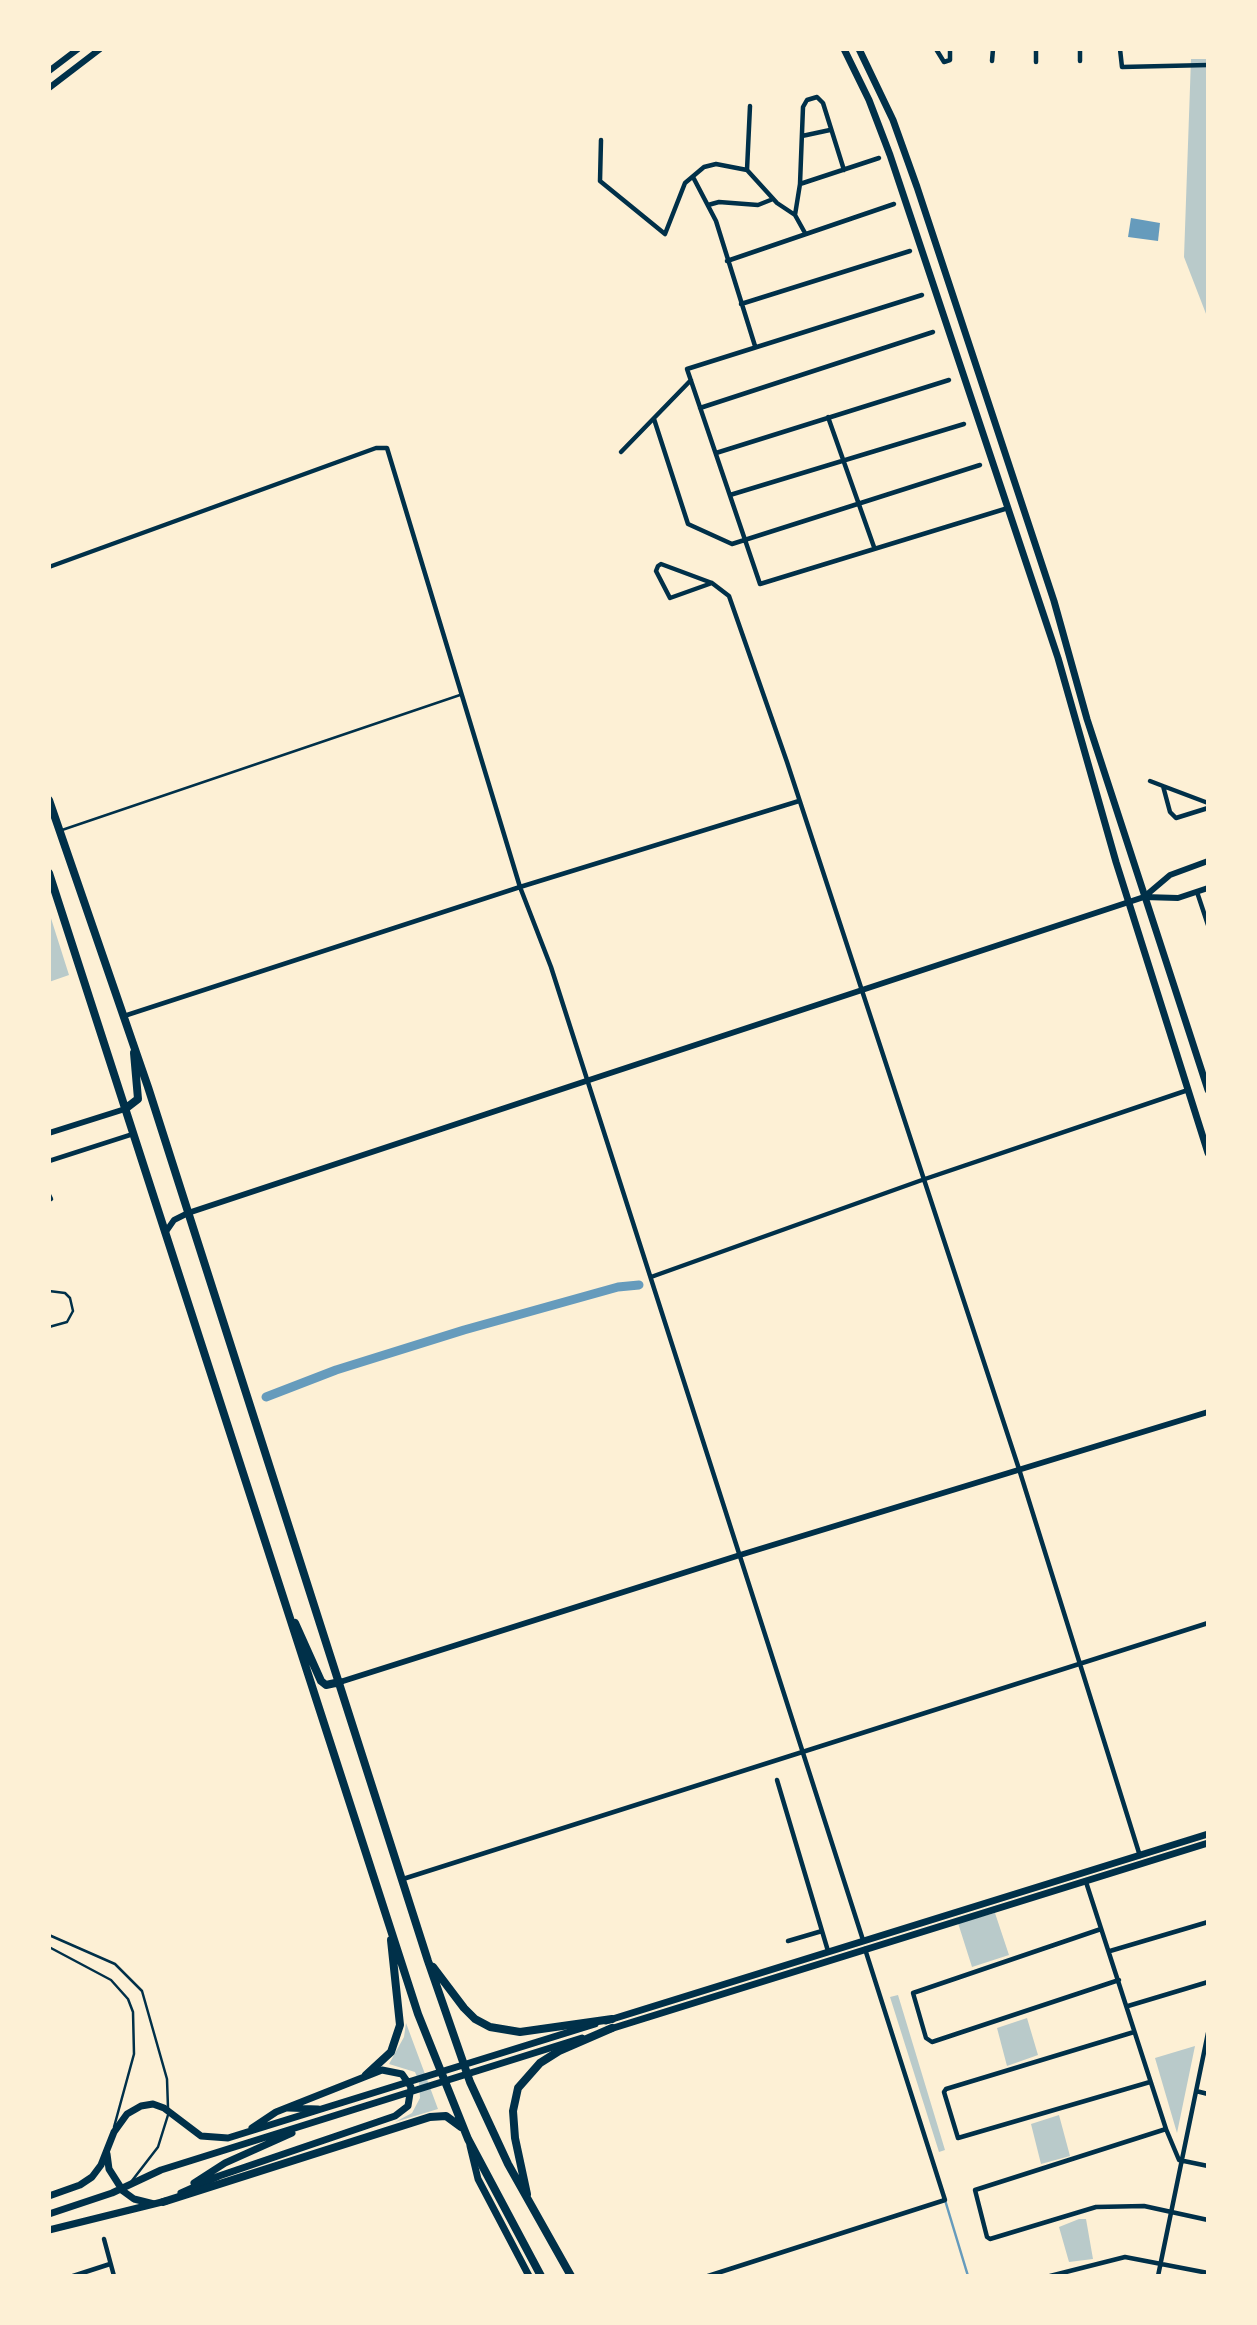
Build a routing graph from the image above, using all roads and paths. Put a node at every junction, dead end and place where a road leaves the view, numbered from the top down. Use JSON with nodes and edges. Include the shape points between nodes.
{"nodes":[{"id":1,"x":78,"y":49,"type":"edge"},
{"id":2,"x":100,"y":49,"type":"edge"},
{"id":3,"x":844,"y":49,"type":"edge"},
{"id":4,"x":859,"y":49,"type":"edge"},
{"id":5,"x":936,"y":49,"type":"edge"},
{"id":6,"x":950,"y":49,"type":"edge"},
{"id":7,"x":993,"y":49,"type":"edge"},
{"id":8,"x":1036,"y":49,"type":"edge"},
{"id":9,"x":1080,"y":49,"type":"edge"},
{"id":10,"x":1120,"y":49,"type":"edge"},
{"id":11,"x":992,"y":61,"type":"dead end"},
{"id":12,"x":1080,"y":61,"type":"dead end"},
{"id":13,"x":1036,"y":62,"type":"dead end"},
{"id":14,"x":1208,"y":65,"type":"edge"},
{"id":15,"x":49,"y":72,"type":"edge"},
{"id":16,"x":49,"y":88,"type":"edge"},
{"id":17,"x":750,"y":106,"type":"dead end"},
{"id":18,"x":830,"y":130,"type":"junction"},
{"id":19,"x":802,"y":136,"type":"junction"},
{"id":20,"x":601,"y":139,"type":"dead end"},
{"id":21,"x":879,"y":159,"type":"dead end"},
{"id":22,"x":747,"y":170,"type":"junction"},
{"id":23,"x":844,"y":170,"type":"junction"},
{"id":24,"x":693,"y":176,"type":"junction"},
{"id":25,"x":800,"y":184,"type":"junction"},
{"id":26,"x":773,"y":199,"type":"junction"},
{"id":27,"x":894,"y":204,"type":"dead end"},
{"id":28,"x":708,"y":205,"type":"junction"},
{"id":29,"x":795,"y":215,"type":"junction"},
{"id":30,"x":805,"y":233,"type":"junction"},
{"id":31,"x":910,"y":251,"type":"dead end"},
{"id":32,"x":727,"y":261,"type":"junction"},
{"id":33,"x":922,"y":295,"type":"dead end"},
{"id":34,"x":741,"y":304,"type":"junction"},
{"id":35,"x":933,"y":332,"type":"dead end"},
{"id":36,"x":755,"y":346,"type":"junction"},
{"id":37,"x":691,"y":379,"type":"junction"},
{"id":38,"x":949,"y":380,"type":"dead end"},
{"id":39,"x":700,"y":408,"type":"junction"},
{"id":40,"x":828,"y":417,"type":"junction"},
{"id":41,"x":654,"y":419,"type":"junction"},
{"id":42,"x":964,"y":424,"type":"dead end"},
{"id":43,"x":621,"y":452,"type":"dead end"},
{"id":44,"x":716,"y":453,"type":"junction"},
{"id":45,"x":844,"y":461,"type":"junction"},
{"id":46,"x":980,"y":465,"type":"dead end"},
{"id":47,"x":730,"y":495,"type":"junction"},
{"id":48,"x":859,"y":501,"type":"junction"},
{"id":49,"x":1008,"y":508,"type":"junction"},
{"id":50,"x":742,"y":540,"type":"junction"},
{"id":51,"x":874,"y":547,"type":"junction"},
{"id":52,"x":49,"y":567,"type":"edge"},
{"id":53,"x":712,"y":583,"type":"junction"},
{"id":54,"x":1054,"y":601,"type":"junction"},
{"id":55,"x":1041,"y":605,"type":"junction"},
{"id":56,"x":463,"y":694,"type":"junction"},
{"id":57,"x":1150,"y":781,"type":"dead end"},
{"id":58,"x":1163,"y":786,"type":"junction"},
{"id":59,"x":49,"y":800,"type":"edge"},
{"id":60,"x":799,"y":801,"type":"junction"},
{"id":61,"x":1208,"y":806,"type":"edge"},
{"id":62,"x":59,"y":831,"type":"junction"},
{"id":63,"x":1208,"y":861,"type":"edge"},
{"id":64,"x":49,"y":873,"type":"edge"},
{"id":65,"x":520,"y":887,"type":"junction"},
{"id":66,"x":1208,"y":888,"type":"edge"},
{"id":67,"x":1197,"y":892,"type":"junction"},
{"id":68,"x":1144,"y":897,"type":"junction"},
{"id":69,"x":1129,"y":903,"type":"junction"},
{"id":70,"x":1208,"y":925,"type":"edge"},
{"id":71,"x":860,"y":991,"type":"junction"},
{"id":72,"x":124,"y":1016,"type":"junction"},
{"id":73,"x":134,"y":1046,"type":"junction"},
{"id":74,"x":1206,"y":1078,"type":"edge"},
{"id":75,"x":587,"y":1080,"type":"junction"},
{"id":76,"x":1188,"y":1090,"type":"junction"},
{"id":77,"x":1208,"y":1090,"type":"edge"},
{"id":78,"x":125,"y":1109,"type":"junction"},
{"id":79,"x":49,"y":1124,"type":"edge"},
{"id":80,"x":50,"y":1132,"type":"edge"},
{"id":81,"x":133,"y":1134,"type":"junction"},
{"id":82,"x":1208,"y":1153,"type":"edge"},
{"id":83,"x":49,"y":1161,"type":"edge"},
{"id":84,"x":922,"y":1180,"type":"junction"},
{"id":85,"x":188,"y":1213,"type":"junction"},
{"id":86,"x":165,"y":1233,"type":"junction"},
{"id":87,"x":651,"y":1277,"type":"junction"},
{"id":88,"x":49,"y":1291,"type":"edge"},
{"id":89,"x":49,"y":1327,"type":"edge"},
{"id":90,"x":1208,"y":1412,"type":"edge"},
{"id":91,"x":1019,"y":1469,"type":"junction"},
{"id":92,"x":740,"y":1555,"type":"junction"},
{"id":93,"x":285,"y":1602,"type":"junction"},
{"id":94,"x":1208,"y":1623,"type":"edge"},
{"id":95,"x":1082,"y":1662,"type":"junction"},
{"id":96,"x":340,"y":1682,"type":"junction"},
{"id":97,"x":804,"y":1751,"type":"junction"},
{"id":98,"x":777,"y":1780,"type":"dead end"},
{"id":99,"x":1208,"y":1834,"type":"edge"},
{"id":100,"x":1208,"y":1843,"type":"edge"},
{"id":101,"x":1140,"y":1856,"type":"junction"},
{"id":102,"x":403,"y":1879,"type":"junction"},
{"id":103,"x":1086,"y":1882,"type":"junction"},
{"id":104,"x":1208,"y":1922,"type":"edge"},
{"id":105,"x":1101,"y":1929,"type":"junction"},
{"id":106,"x":822,"y":1931,"type":"junction"},
{"id":107,"x":391,"y":1934,"type":"junction"},
{"id":108,"x":49,"y":1935,"type":"edge"},
{"id":109,"x":788,"y":1941,"type":"dead end"},
{"id":110,"x":864,"y":1944,"type":"junction"},
{"id":111,"x":49,"y":1947,"type":"edge"},
{"id":112,"x":828,"y":1951,"type":"junction"},
{"id":113,"x":1110,"y":1951,"type":"junction"},
{"id":114,"x":428,"y":1961,"type":"junction"},
{"id":115,"x":1119,"y":1980,"type":"junction"},
{"id":116,"x":1208,"y":1982,"type":"edge"},
{"id":117,"x":1128,"y":2006,"type":"junction"},
{"id":118,"x":612,"y":2024,"type":"junction"},
{"id":119,"x":1134,"y":2032,"type":"junction"},
{"id":120,"x":1208,"y":2033,"type":"edge"},
{"id":121,"x":366,"y":2075,"type":"junction"},
{"id":122,"x":1150,"y":2082,"type":"junction"},
{"id":123,"x":1196,"y":2091,"type":"junction"},
{"id":124,"x":1208,"y":2094,"type":"edge"},
{"id":125,"x":357,"y":2104,"type":"junction"},
{"id":126,"x":285,"y":2108,"type":"junction"},
{"id":127,"x":326,"y":2109,"type":"junction"},
{"id":128,"x":322,"y":2120,"type":"junction"},
{"id":129,"x":464,"y":2129,"type":"junction"},
{"id":130,"x":1166,"y":2129,"type":"junction"},
{"id":131,"x":114,"y":2132,"type":"junction"},
{"id":132,"x":247,"y":2132,"type":"junction"},
{"id":133,"x":468,"y":2139,"type":"junction"},
{"id":134,"x":108,"y":2147,"type":"junction"},
{"id":135,"x":1179,"y":2160,"type":"junction"},
{"id":136,"x":1208,"y":2166,"type":"edge"},
{"id":137,"x":131,"y":2182,"type":"junction"},
{"id":138,"x":180,"y":2193,"type":"junction"},
{"id":139,"x":49,"y":2196,"type":"edge"},
{"id":140,"x":160,"y":2203,"type":"junction"},
{"id":141,"x":529,"y":2204,"type":"junction"},
{"id":142,"x":1171,"y":2212,"type":"junction"},
{"id":143,"x":49,"y":2214,"type":"edge"},
{"id":144,"x":1208,"y":2220,"type":"edge"},
{"id":145,"x":49,"y":2230,"type":"edge"},
{"id":146,"x":104,"y":2239,"type":"dead end"},
{"id":147,"x":1160,"y":2263,"type":"junction"},
{"id":148,"x":110,"y":2264,"type":"junction"},
{"id":149,"x":1208,"y":2273,"type":"edge"},
{"id":150,"x":73,"y":2276,"type":"edge"},
{"id":151,"x":114,"y":2276,"type":"edge"},
{"id":152,"x":529,"y":2276,"type":"edge"},
{"id":153,"x":541,"y":2276,"type":"edge"},
{"id":154,"x":571,"y":2276,"type":"edge"},
{"id":155,"x":708,"y":2276,"type":"edge"},
{"id":156,"x":1050,"y":2276,"type":"edge"},
{"id":157,"x":1157,"y":2276,"type":"edge"}],
"edges":[{"from":1,"to":15,"type":"street"},
{"from":2,"to":16,"type":"street"},
{"from":3,"to":49,"type":"main road","via":[[890,155]]},
{"from":4,"to":54,"type":"main road","via":[[893,120],[917,187]]},
{"from":5,"to":6,"type":"street","via":[[944,62],[950,60]]},
{"from":7,"to":11,"type":"street"},
{"from":8,"to":13,"type":"street"},
{"from":9,"to":12,"type":"street"},
{"from":10,"to":14,"type":"street","via":[[1122,67]]},
{"from":17,"to":22,"type":"street"},
{"from":18,"to":19,"type":"street"},
{"from":18,"to":19,"type":"street","via":[[817,97],[804,103]]},
{"from":18,"to":23,"type":"street"},
{"from":19,"to":25,"type":"street"},
{"from":20,"to":24,"type":"street","via":[[600,181],[665,234],[680,194]]},
{"from":21,"to":23,"type":"street"},
{"from":22,"to":24,"type":"street","via":[[716,164]]},
{"from":22,"to":26,"type":"street"},
{"from":23,"to":25,"type":"street"},
{"from":24,"to":28,"type":"street"},
{"from":25,"to":29,"type":"street"},
{"from":26,"to":28,"type":"street","via":[[758,205]]},
{"from":26,"to":29,"type":"street"},
{"from":27,"to":30,"type":"street"},
{"from":28,"to":32,"type":"street"},
{"from":29,"to":30,"type":"street"},
{"from":30,"to":32,"type":"street"},
{"from":31,"to":34,"type":"street"},
{"from":32,"to":34,"type":"street"},
{"from":33,"to":36,"type":"street"},
{"from":34,"to":36,"type":"street"},
{"from":35,"to":39,"type":"street"},
{"from":36,"to":37,"type":"street","via":[[687,369]]},
{"from":37,"to":39,"type":"street"},
{"from":37,"to":41,"type":"street"},
{"from":38,"to":40,"type":"street"},
{"from":39,"to":44,"type":"street"},
{"from":40,"to":44,"type":"street"},
{"from":40,"to":45,"type":"street"},
{"from":41,"to":43,"type":"street"},
{"from":41,"to":50,"type":"street","via":[[688,524],[732,544]]},
{"from":42,"to":45,"type":"street"},
{"from":44,"to":47,"type":"street"},
{"from":45,"to":47,"type":"street"},
{"from":45,"to":48,"type":"street"},
{"from":46,"to":48,"type":"street"},
{"from":47,"to":50,"type":"street"},
{"from":48,"to":50,"type":"street"},
{"from":48,"to":51,"type":"street"},
{"from":49,"to":51,"type":"street"},
{"from":49,"to":55,"type":"main road"},
{"from":50,"to":51,"type":"street","via":[[760,584]]},
{"from":52,"to":56,"type":"street","via":[[376,448],[387,448]]},
{"from":53,"to":53,"type":"street","via":[[670,598],[657,566],[661,564]]},
{"from":53,"to":60,"type":"street","via":[[729,596]]},
{"from":54,"to":55,"type":"main road"},
{"from":54,"to":68,"type":"main road"},
{"from":55,"to":69,"type":"main road"},
{"from":56,"to":62,"type":"lane"},
{"from":56,"to":65,"type":"street"},
{"from":57,"to":58,"type":"street"},
{"from":58,"to":61,"type":"street"},
{"from":58,"to":61,"type":"street","via":[[1175,818]]},
{"from":59,"to":62,"type":"main road"},
{"from":60,"to":65,"type":"street"},
{"from":60,"to":71,"type":"street"},
{"from":62,"to":72,"type":"main road"},
{"from":63,"to":68,"type":"street","via":[[1170,875]]},
{"from":64,"to":78,"type":"main road"},
{"from":65,"to":72,"type":"street"},
{"from":65,"to":75,"type":"street"},
{"from":66,"to":67,"type":"street"},
{"from":67,"to":68,"type":"street","via":[[1178,898]]},
{"from":67,"to":70,"type":"street"},
{"from":68,"to":69,"type":"street"},
{"from":68,"to":74,"type":"main road"},
{"from":69,"to":71,"type":"street"},
{"from":69,"to":76,"type":"main road"},
{"from":71,"to":75,"type":"street"},
{"from":71,"to":84,"type":"street"},
{"from":72,"to":73,"type":"main road"},
{"from":73,"to":78,"type":"main road","via":[[138,1099]]},
{"from":73,"to":85,"type":"main road"},
{"from":74,"to":77,"type":"main road"},
{"from":75,"to":85,"type":"street"},
{"from":75,"to":87,"type":"street"},
{"from":76,"to":82,"type":"main road"},
{"from":76,"to":84,"type":"street"},
{"from":78,"to":80,"type":"street"},
{"from":78,"to":81,"type":"main road"},
{"from":79,"to":80,"type":"street"},
{"from":81,"to":83,"type":"street"},
{"from":81,"to":86,"type":"main road"},
{"from":84,"to":87,"type":"street"},
{"from":84,"to":91,"type":"street"},
{"from":85,"to":86,"type":"street","via":[[174,1220]]},
{"from":85,"to":96,"type":"main road"},
{"from":86,"to":93,"type":"main road"},
{"from":87,"to":92,"type":"street"},
{"from":88,"to":89,"type":"lane","via":[[65,1293],[73,1311],[67,1322]]},
{"from":90,"to":91,"type":"street"},
{"from":91,"to":92,"type":"street"},
{"from":91,"to":95,"type":"street"},
{"from":92,"to":96,"type":"street"},
{"from":92,"to":97,"type":"street"},
{"from":93,"to":96,"type":"main road","via":[[321,1681],[326,1685]]},
{"from":93,"to":107,"type":"main road"},
{"from":94,"to":95,"type":"street"},
{"from":95,"to":97,"type":"street"},
{"from":95,"to":101,"type":"street"},
{"from":96,"to":102,"type":"main road"},
{"from":97,"to":102,"type":"street"},
{"from":97,"to":110,"type":"street"},
{"from":98,"to":106,"type":"street"},
{"from":99,"to":101,"type":"main road"},
{"from":100,"to":103,"type":"main road"},
{"from":101,"to":110,"type":"main road"},
{"from":102,"to":114,"type":"main road"},
{"from":103,"to":105,"type":"street"},
{"from":103,"to":110,"type":"main road"},
{"from":104,"to":113,"type":"street"},
{"from":105,"to":113,"type":"street"},
{"from":105,"to":115,"type":"street","via":[[913,1993],[928,2041]]},
{"from":106,"to":109,"type":"street"},
{"from":106,"to":112,"type":"street"},
{"from":107,"to":121,"type":"main road","via":[[400,2025],[391,2052]]},
{"from":107,"to":129,"type":"main road"},
{"from":108,"to":137,"type":"lane","via":[[115,1964],[145,1999],[167,2079],[168,2114],[158,2147]]},
{"from":110,"to":112,"type":"main road"},
{"from":110,"to":118,"type":"main road"},
{"from":110,"to":155,"type":"street","via":[[945,2200]]},
{"from":111,"to":131,"type":"lane","via":[[111,1980],[133,2012],[134,2054]]},
{"from":112,"to":118,"type":"main road"},
{"from":113,"to":115,"type":"street"},
{"from":114,"to":118,"type":"main road","via":[[475,2020],[490,2027],[520,2032]]},
{"from":114,"to":141,"type":"main road","via":[[470,2082]]},
{"from":115,"to":117,"type":"street"},
{"from":116,"to":117,"type":"street"},
{"from":117,"to":119,"type":"street"},
{"from":118,"to":125,"type":"main road"},
{"from":118,"to":125,"type":"main road","via":[[541,2041]]},
{"from":118,"to":141,"type":"main road","via":[[549,2057],[518,2088],[513,2111]]},
{"from":119,"to":122,"type":"street"},
{"from":119,"to":122,"type":"street","via":[[946,2089],[958,2138]]},
{"from":120,"to":123,"type":"street"},
{"from":121,"to":126,"type":"main road"},
{"from":121,"to":138,"type":"main road","via":[[391,2070],[402,2074],[411,2087],[408,2106],[395,2116]]},
{"from":122,"to":130,"type":"street"},
{"from":123,"to":124,"type":"street"},
{"from":123,"to":135,"type":"street"},
{"from":125,"to":127,"type":"main road"},
{"from":125,"to":128,"type":"main road"},
{"from":126,"to":127,"type":"main road"},
{"from":126,"to":132,"type":"main road"},
{"from":127,"to":132,"type":"main road"},
{"from":128,"to":137,"type":"main road"},
{"from":128,"to":138,"type":"main road","via":[[225,2163]]},
{"from":129,"to":133,"type":"main road"},
{"from":129,"to":140,"type":"main road","via":[[439,2115]]},
{"from":130,"to":135,"type":"street"},
{"from":130,"to":142,"type":"street","via":[[974,2192],[990,2239],[1096,2207],[1144,2206]]},
{"from":131,"to":132,"type":"main road","via":[[136,2108],[153,2104],[201,2136],[228,2138]]},
{"from":131,"to":134,"type":"main road"},
{"from":133,"to":152,"type":"main road","via":[[478,2179]]},
{"from":133,"to":153,"type":"main road"},
{"from":134,"to":139,"type":"main road","via":[[87,2181]]},
{"from":134,"to":140,"type":"main road","via":[[109,2169],[128,2196]]},
{"from":135,"to":136,"type":"street"},
{"from":135,"to":142,"type":"street"},
{"from":137,"to":143,"type":"main road"},
{"from":138,"to":140,"type":"main road"},
{"from":140,"to":145,"type":"main road"},
{"from":141,"to":154,"type":"main road"},
{"from":142,"to":144,"type":"street"},
{"from":142,"to":147,"type":"street"},
{"from":146,"to":148,"type":"street"},
{"from":147,"to":149,"type":"street"},
{"from":147,"to":156,"type":"street","via":[[1125,2257]]},
{"from":147,"to":157,"type":"street"},
{"from":148,"to":150,"type":"street"},
{"from":148,"to":151,"type":"street"}]}
